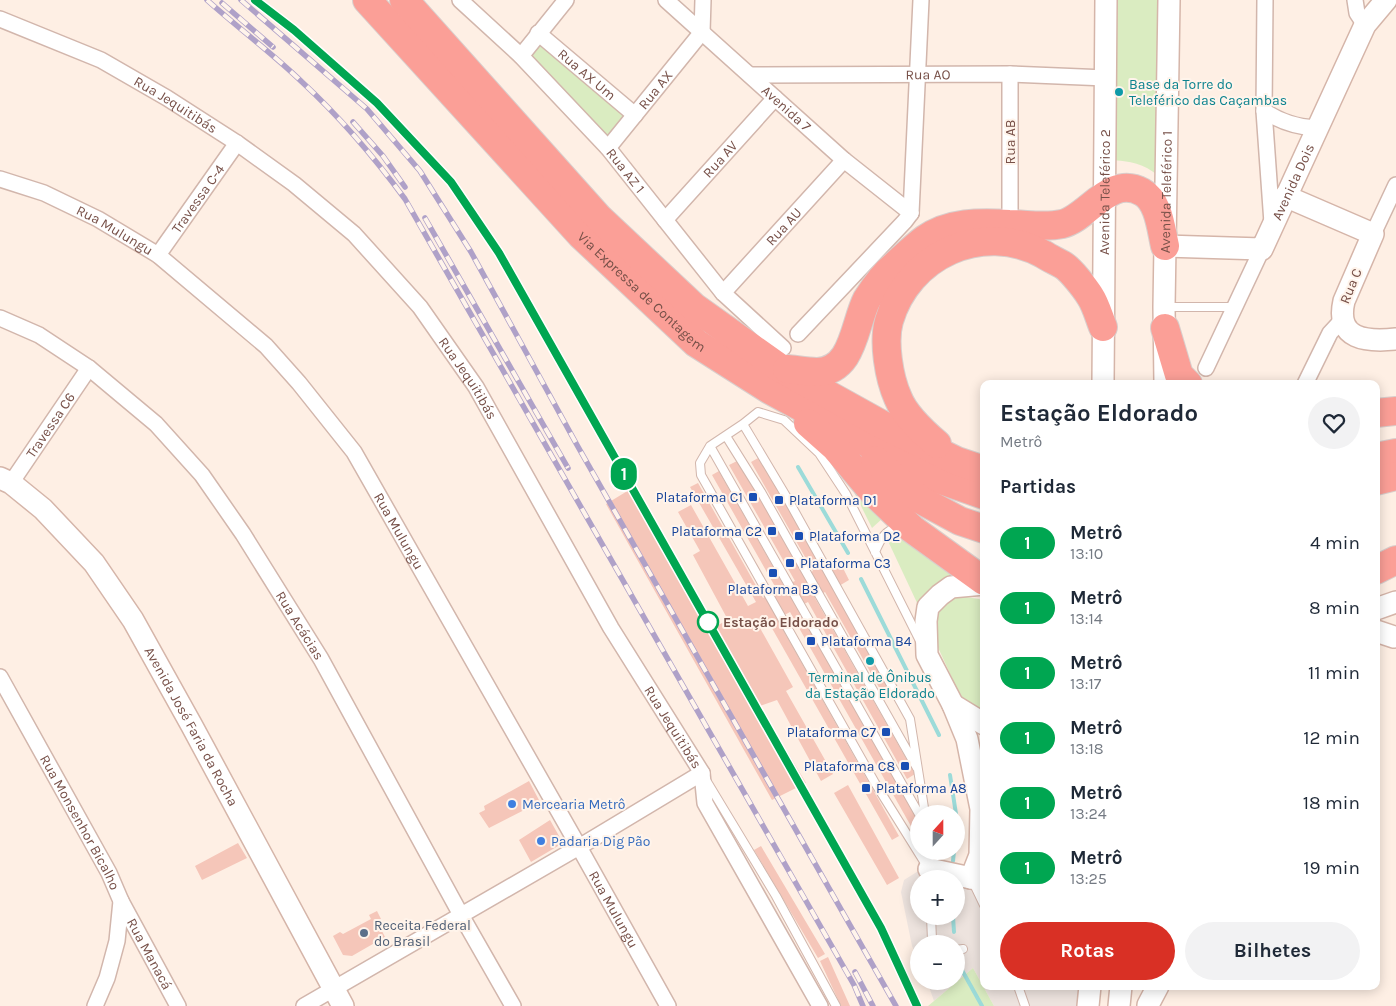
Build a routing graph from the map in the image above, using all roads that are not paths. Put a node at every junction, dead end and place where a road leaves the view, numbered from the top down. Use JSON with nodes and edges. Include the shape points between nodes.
{"nodes":[{"id":1,"x":367,"y":0,"type":"edge"},
{"id":2,"x":404,"y":0,"type":"edge"},
{"id":3,"x":415,"y":0,"type":"edge"},
{"id":4,"x":460,"y":0,"type":"edge"},
{"id":5,"x":566,"y":0,"type":"edge"},
{"id":6,"x":666,"y":0,"type":"edge"},
{"id":7,"x":703,"y":0,"type":"edge"},
{"id":8,"x":921,"y":0,"type":"edge"},
{"id":9,"x":1106,"y":0,"type":"edge"},
{"id":10,"x":1169,"y":0,"type":"edge"},
{"id":11,"x":1264,"y":0,"type":"edge"},
{"id":12,"x":1354,"y":0,"type":"edge"},
{"id":13,"x":1386,"y":0,"type":"edge"},
{"id":14,"x":0,"y":19,"type":"edge"},
{"id":15,"x":1365,"y":25,"type":"junction"},
{"id":16,"x":0,"y":30,"type":"edge"},
{"id":17,"x":702,"y":32,"type":"junction"},
{"id":18,"x":538,"y":33,"type":"junction"},
{"id":19,"x":448,"y":47,"type":"junction"},
{"id":20,"x":521,"y":56,"type":"junction"},
{"id":21,"x":918,"y":74,"type":"junction"},
{"id":22,"x":1010,"y":74,"type":"junction"},
{"id":23,"x":750,"y":75,"type":"junction"},
{"id":24,"x":128,"y":77,"type":"junction"},
{"id":25,"x":1106,"y":78,"type":"junction"},
{"id":26,"x":776,"y":98,"type":"junction"},
{"id":27,"x":1264,"y":111,"type":"junction"},
{"id":28,"x":635,"y":115,"type":"junction"},
{"id":29,"x":1316,"y":128,"type":"junction"},
{"id":30,"x":237,"y":143,"type":"junction"},
{"id":31,"x":608,"y":148,"type":"junction"},
{"id":32,"x":844,"y":160,"type":"junction"},
{"id":33,"x":0,"y":179,"type":"edge"},
{"id":34,"x":1396,"y":185,"type":"edge"},
{"id":35,"x":1104,"y":195,"type":"junction"},
{"id":36,"x":1285,"y":196,"type":"junction"},
{"id":37,"x":1010,"y":210,"type":"dead end"},
{"id":38,"x":911,"y":213,"type":"junction"},
{"id":39,"x":665,"y":220,"type":"junction"},
{"id":40,"x":1272,"y":224,"type":"junction"},
{"id":41,"x":1373,"y":234,"type":"junction"},
{"id":42,"x":1165,"y":246,"type":"junction"},
{"id":43,"x":1262,"y":249,"type":"junction"},
{"id":44,"x":158,"y":255,"type":"junction"},
{"id":45,"x":723,"y":293,"type":"junction"},
{"id":46,"x":1234,"y":307,"type":"junction"},
{"id":47,"x":0,"y":318,"type":"edge"},
{"id":48,"x":1164,"y":318,"type":"junction"},
{"id":49,"x":1343,"y":320,"type":"junction"},
{"id":50,"x":1103,"y":327,"type":"junction"},
{"id":51,"x":798,"y":334,"type":"dead end"},
{"id":52,"x":1396,"y":339,"type":"edge"},
{"id":53,"x":89,"y":368,"type":"junction"},
{"id":54,"x":778,"y":368,"type":"junction"},
{"id":55,"x":1197,"y":376,"type":"edge"},
{"id":56,"x":1103,"y":380,"type":"edge"},
{"id":57,"x":1165,"y":380,"type":"edge"},
{"id":58,"x":1307,"y":380,"type":"edge"},
{"id":59,"x":1396,"y":411,"type":"edge"},
{"id":60,"x":1380,"y":413,"type":"edge"},
{"id":61,"x":743,"y":424,"type":"junction"},
{"id":62,"x":835,"y":425,"type":"junction"},
{"id":63,"x":726,"y":436,"type":"junction"},
{"id":64,"x":710,"y":446,"type":"junction"},
{"id":65,"x":1396,"y":452,"type":"edge"},
{"id":66,"x":1380,"y":456,"type":"edge"},
{"id":67,"x":957,"y":461,"type":"junction"},
{"id":68,"x":980,"y":469,"type":"edge"},
{"id":69,"x":1396,"y":476,"type":"edge"},
{"id":70,"x":1380,"y":479,"type":"edge"},
{"id":71,"x":6,"y":480,"type":"edge"},
{"id":72,"x":1380,"y":488,"type":"edge"},
{"id":73,"x":1396,"y":488,"type":"edge"},
{"id":74,"x":980,"y":493,"type":"edge"},
{"id":75,"x":909,"y":526,"type":"junction"},
{"id":76,"x":980,"y":528,"type":"edge"},
{"id":77,"x":875,"y":552,"type":"junction"},
{"id":78,"x":1396,"y":560,"type":"edge"},
{"id":79,"x":1380,"y":568,"type":"edge"},
{"id":80,"x":980,"y":579,"type":"edge"},
{"id":81,"x":980,"y":583,"type":"edge"},
{"id":82,"x":1396,"y":602,"type":"edge"},
{"id":83,"x":1380,"y":608,"type":"edge"},
{"id":84,"x":927,"y":656,"type":"junction"},
{"id":85,"x":0,"y":677,"type":"edge"},
{"id":86,"x":953,"y":705,"type":"junction"},
{"id":87,"x":980,"y":722,"type":"edge"},
{"id":88,"x":702,"y":773,"type":"junction"},
{"id":89,"x":921,"y":776,"type":"junction"},
{"id":90,"x":980,"y":798,"type":"edge"},
{"id":91,"x":914,"y":805,"type":"edge"},
{"id":92,"x":924,"y":805,"type":"edge"},
{"id":93,"x":580,"y":847,"type":"junction"},
{"id":94,"x":980,"y":855,"type":"edge"},
{"id":95,"x":929,"y":866,"type":"edge"},
{"id":96,"x":978,"y":878,"type":"edge"},
{"id":97,"x":121,"y":901,"type":"junction"},
{"id":98,"x":461,"y":915,"type":"junction"},
{"id":99,"x":1019,"y":990,"type":"edge"},
{"id":100,"x":1085,"y":990,"type":"edge"},
{"id":101,"x":1089,"y":990,"type":"edge"},
{"id":102,"x":1121,"y":990,"type":"edge"},
{"id":103,"x":338,"y":997,"type":"edge"},
{"id":104,"x":95,"y":1006,"type":"edge"},
{"id":105,"x":178,"y":1006,"type":"edge"},
{"id":106,"x":304,"y":1006,"type":"edge"},
{"id":107,"x":513,"y":1006,"type":"edge"},
{"id":108,"x":668,"y":1006,"type":"edge"},
{"id":109,"x":820,"y":1006,"type":"edge"},
{"id":110,"x":836,"y":1006,"type":"edge"},
{"id":111,"x":1025,"y":1006,"type":"edge"},
{"id":112,"x":1086,"y":1006,"type":"edge"},
{"id":113,"x":1119,"y":1006,"type":"edge"}],
"edges":[{"from":1,"to":54,"type":"highway","name":"Via Expressa de Contagem","via":[[581,235],[696,343]]},
{"from":2,"to":19,"type":"highway","name":"Via Expressa de Contagem"},
{"from":3,"to":19,"type":"main road"},
{"from":4,"to":20,"type":"street","name":"Rua AZ 1"},
{"from":5,"to":18,"type":"street"},
{"from":6,"to":17,"type":"street","name":"Avenida 7"},
{"from":7,"to":17,"type":"street"},
{"from":8,"to":21,"type":"street"},
{"from":9,"to":25,"type":"main road","name":"Avenida Teleférico 2"},
{"from":10,"to":42,"type":"main road","name":"Avenida Teleférico 1"},
{"from":11,"to":27,"type":"street"},
{"from":12,"to":15,"type":"street","via":[[1356,13]]},
{"from":13,"to":15,"type":"main road","name":"Avenida Dois"},
{"from":14,"to":24,"type":"street","name":"Rua Jequitibás","via":[[101,60]]},
{"from":15,"to":29,"type":"main road","name":"Avenida Dois"},
{"from":16,"to":24,"type":"street","name":"Rua Jequitibás"},
{"from":17,"to":23,"type":"street","name":"Avenida 7"},
{"from":17,"to":28,"type":"street","name":"Rua AX"},
{"from":18,"to":20,"type":"street"},
{"from":18,"to":28,"type":"street","name":"Rua AX Um"},
{"from":19,"to":54,"type":"highway","name":"Via Expressa de Contagem","via":[[599,218],[694,307]]},
{"from":20,"to":31,"type":"street","name":"Rua AZ 1"},
{"from":21,"to":22,"type":"street","name":"Rua AO"},
{"from":21,"to":23,"type":"street","name":"Rua AO"},
{"from":21,"to":38,"type":"street"},
{"from":22,"to":25,"type":"street","name":"Rua AO"},
{"from":22,"to":37,"type":"street","name":"Rua AB"},
{"from":23,"to":26,"type":"street","name":"Avenida 7"},
{"from":24,"to":30,"type":"street","name":"Rua Jequitibás"},
{"from":25,"to":35,"type":"main road","name":"Avenida Teleférico 2"},
{"from":26,"to":32,"type":"street","name":"Avenida 7"},
{"from":26,"to":39,"type":"street","name":"Rua AV"},
{"from":27,"to":29,"type":"street","via":[[1289,125]]},
{"from":27,"to":40,"type":"street"},
{"from":28,"to":31,"type":"street","name":"Rua AX"},
{"from":29,"to":36,"type":"main road","name":"Avenida Dois"},
{"from":30,"to":44,"type":"street","name":"Travessa C-4"},
{"from":30,"to":88,"type":"street","name":"Rua Jequitibás","via":[[294,184],[354,234],[420,307],[476,387],[612,628]]},
{"from":31,"to":39,"type":"street","name":"Rua AZ 1"},
{"from":32,"to":38,"type":"street","name":"Avenida 7"},
{"from":32,"to":45,"type":"street","name":"Rua AU"},
{"from":33,"to":44,"type":"street","name":"Rua Mulungu","via":[[44,193],[98,219]]},
{"from":34,"to":41,"type":"street","name":"Rua C"},
{"from":35,"to":42,"type":"highway","via":[[1131,188],[1142,192],[1155,207]]},
{"from":35,"to":50,"type":"main road","name":"Avenida Teleférico 2"},
{"from":35,"to":54,"type":"highway","via":[[1076,218],[1063,224],[971,223],[949,228],[926,239],[887,272],[868,298],[842,362],[819,372]]},
{"from":36,"to":40,"type":"main road","name":"Avenida Dois"},
{"from":36,"to":41,"type":"main road"},
{"from":38,"to":51,"type":"street"},
{"from":39,"to":45,"type":"street","name":"Rua AZ 1"},
{"from":40,"to":43,"type":"main road","name":"Avenida Dois"},
{"from":41,"to":49,"type":"main road","name":"Rua C","via":[[1344,301]]},
{"from":42,"to":43,"type":"main road"},
{"from":42,"to":48,"type":"main road","name":"Avenida Teleférico 1"},
{"from":43,"to":46,"type":"street","name":"Avenida Dois"},
{"from":44,"to":93,"type":"street","name":"Rua Mulungu","via":[[266,346],[354,452]]},
{"from":45,"to":54,"type":"street","name":"Rua AZ 1"},
{"from":46,"to":48,"type":"lane"},
{"from":46,"to":55,"type":"street","name":"Avenida Dois"},
{"from":47,"to":53,"type":"street","name":"Rua Acácias","via":[[39,335]]},
{"from":48,"to":55,"type":"highway","via":[[1179,374]]},
{"from":48,"to":57,"type":"main road","name":"Avenida Teleférico 1"},
{"from":49,"to":52,"type":"main road","via":[[1358,338],[1369,341]]},
{"from":49,"to":58,"type":"street","name":"Rua C","via":[[1330,333]]},
{"from":50,"to":56,"type":"main road","name":"Avenida Teleférico 2"},
{"from":50,"to":67,"type":"highway","via":[[1091,296],[1064,266],[1032,248],[1007,241],[972,242],[944,253],[920,270],[898,296],[888,322],[890,373],[898,400],[919,429]]},
{"from":53,"to":71,"type":"street","name":"Travessa C6"},
{"from":53,"to":98,"type":"street","name":"Rua Acácias","via":[[156,424],[202,475],[243,534],[321,658]]},
{"from":54,"to":62,"type":"highway","name":"Via Expressa de Contagem"},
{"from":54,"to":67,"type":"highway","name":"Via Expressa de Contagem"},
{"from":54,"to":75,"type":"highway","via":[[835,447],[873,492]]},
{"from":59,"to":60,"type":"highway"},
{"from":61,"to":63,"type":"lane"},
{"from":61,"to":77,"type":"lane","via":[[758,412],[784,420],[819,454],[846,494]]},
{"from":61,"to":89,"type":"lane","via":[[910,719]]},
{"from":62,"to":74,"type":"highway","name":"Via Expressa de Contagem","via":[[924,474]]},
{"from":62,"to":76,"type":"highway","via":[[921,500]]},
{"from":63,"to":64,"type":"lane"},
{"from":63,"to":89,"type":"lane","via":[[761,492]]},
{"from":64,"to":91,"type":"lane"},
{"from":64,"to":95,"type":"lane","via":[[700,463],[701,475],[875,783]]},
{"from":65,"to":66,"type":"highway"},
{"from":67,"to":68,"type":"highway","name":"Via Expressa de Contagem"},
{"from":69,"to":70,"type":"highway"},
{"from":71,"to":103,"type":"main road","name":"Avenida José Faria da Rocha","via":[[43,509],[94,563],[133,620]]},
{"from":72,"to":73,"type":"highway"},
{"from":75,"to":77,"type":"lane","via":[[887,531]]},
{"from":75,"to":80,"type":"highway"},
{"from":77,"to":84,"type":"lane"},
{"from":78,"to":79,"type":"highway"},
{"from":81,"to":84,"type":"main road","via":[[951,587],[928,607]]},
{"from":82,"to":83,"type":"main road"},
{"from":84,"to":86,"type":"main road"},
{"from":85,"to":97,"type":"street","name":"Rua Monsenhor Bicalho","via":[[105,865]]},
{"from":86,"to":87,"type":"main road"},
{"from":86,"to":90,"type":"main road","via":[[967,739]]},
{"from":88,"to":93,"type":"street"},
{"from":88,"to":109,"type":"street","name":"Rua Jequitibás","via":[[705,803]]},
{"from":88,"to":110,"type":"lane","name":"Rua Jequitibás","via":[[776,896]]},
{"from":89,"to":92,"type":"lane"},
{"from":93,"to":98,"type":"street"},
{"from":93,"to":108,"type":"street","name":"Rua Mulungu"},
{"from":94,"to":96,"type":"main road"},
{"from":95,"to":96,"type":"main road"},
{"from":97,"to":104,"type":"street","name":"Rua Monsenhor Bicalho","via":[[108,978]]},
{"from":97,"to":105,"type":"street","name":"Rua Manacá"},
{"from":98,"to":103,"type":"street"},
{"from":98,"to":107,"type":"street","name":"Rua Acácias"},
{"from":99,"to":111,"type":"lane"},
{"from":100,"to":112,"type":"main road"},
{"from":101,"to":112,"type":"main road"},
{"from":102,"to":113,"type":"main road"},
{"from":103,"to":106,"type":"street"}]}
